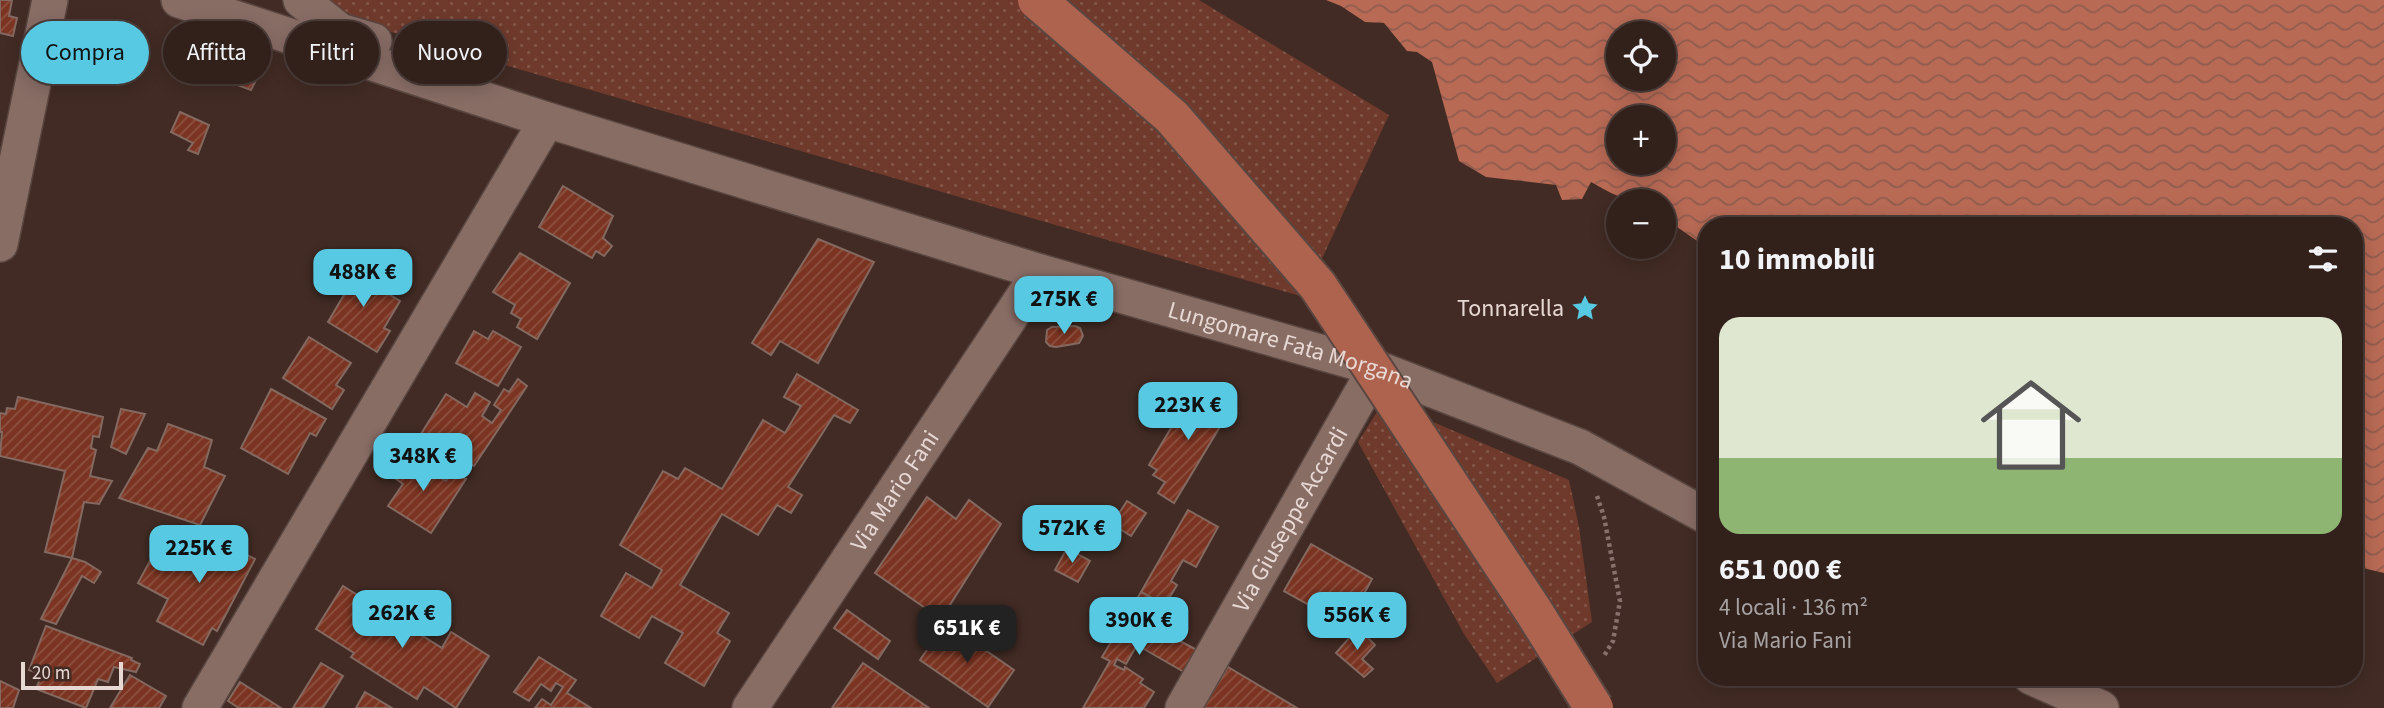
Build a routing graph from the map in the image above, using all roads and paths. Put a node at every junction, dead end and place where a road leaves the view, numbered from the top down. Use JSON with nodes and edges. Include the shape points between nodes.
{"nodes":[{"id":1,"x":50,"y":0,"type":"edge"},
{"id":2,"x":179,"y":0,"type":"edge"},
{"id":3,"x":301,"y":0,"type":"edge"},
{"id":4,"x":1037,"y":0,"type":"edge"},
{"id":5,"x":547,"y":120,"type":"junction"},
{"id":6,"x":618,"y":141,"type":"junction"},
{"id":7,"x":0,"y":244,"type":"edge"},
{"id":8,"x":1040,"y":272,"type":"junction"},
{"id":9,"x":1377,"y":368,"type":"junction"},
{"id":10,"x":1580,"y":446,"type":"junction"},
{"id":11,"x":1698,"y":512,"type":"edge"},
{"id":12,"x":1598,"y":665,"type":"dead end"},
{"id":13,"x":2051,"y":686,"type":"edge"},
{"id":14,"x":200,"y":708,"type":"edge"},
{"id":15,"x":750,"y":708,"type":"edge"},
{"id":16,"x":1183,"y":708,"type":"edge"},
{"id":17,"x":1594,"y":708,"type":"edge"},
{"id":18,"x":2101,"y":708,"type":"edge"}],
"edges":[{"from":1,"to":7,"type":"street"},
{"from":2,"to":5,"type":"street"},
{"from":3,"to":6,"type":"street","via":[[340,31],[531,90]]},
{"from":4,"to":17,"type":"main road","bridge":true,"via":[[1172,117],[1318,286]]},
{"from":5,"to":6,"type":"street"},
{"from":5,"to":14,"type":"street"},
{"from":6,"to":8,"type":"street","name":"Lungomare Fata Morgana"},
{"from":8,"to":9,"type":"street","name":"Lungomare Fata Morgana"},
{"from":8,"to":15,"type":"street","name":"Via Mario Fani"},
{"from":9,"to":10,"type":"street","name":"Lungomare Fata Morgana"},
{"from":9,"to":16,"type":"street","name":"Via Giuseppe Accardi"},
{"from":10,"to":11,"type":"street","name":"Lungomare Fata Morgana"},
{"from":10,"to":12,"type":"path","via":[[1604,517],[1620,601],[1613,641]]},
{"from":13,"to":18,"type":"street"}]}
